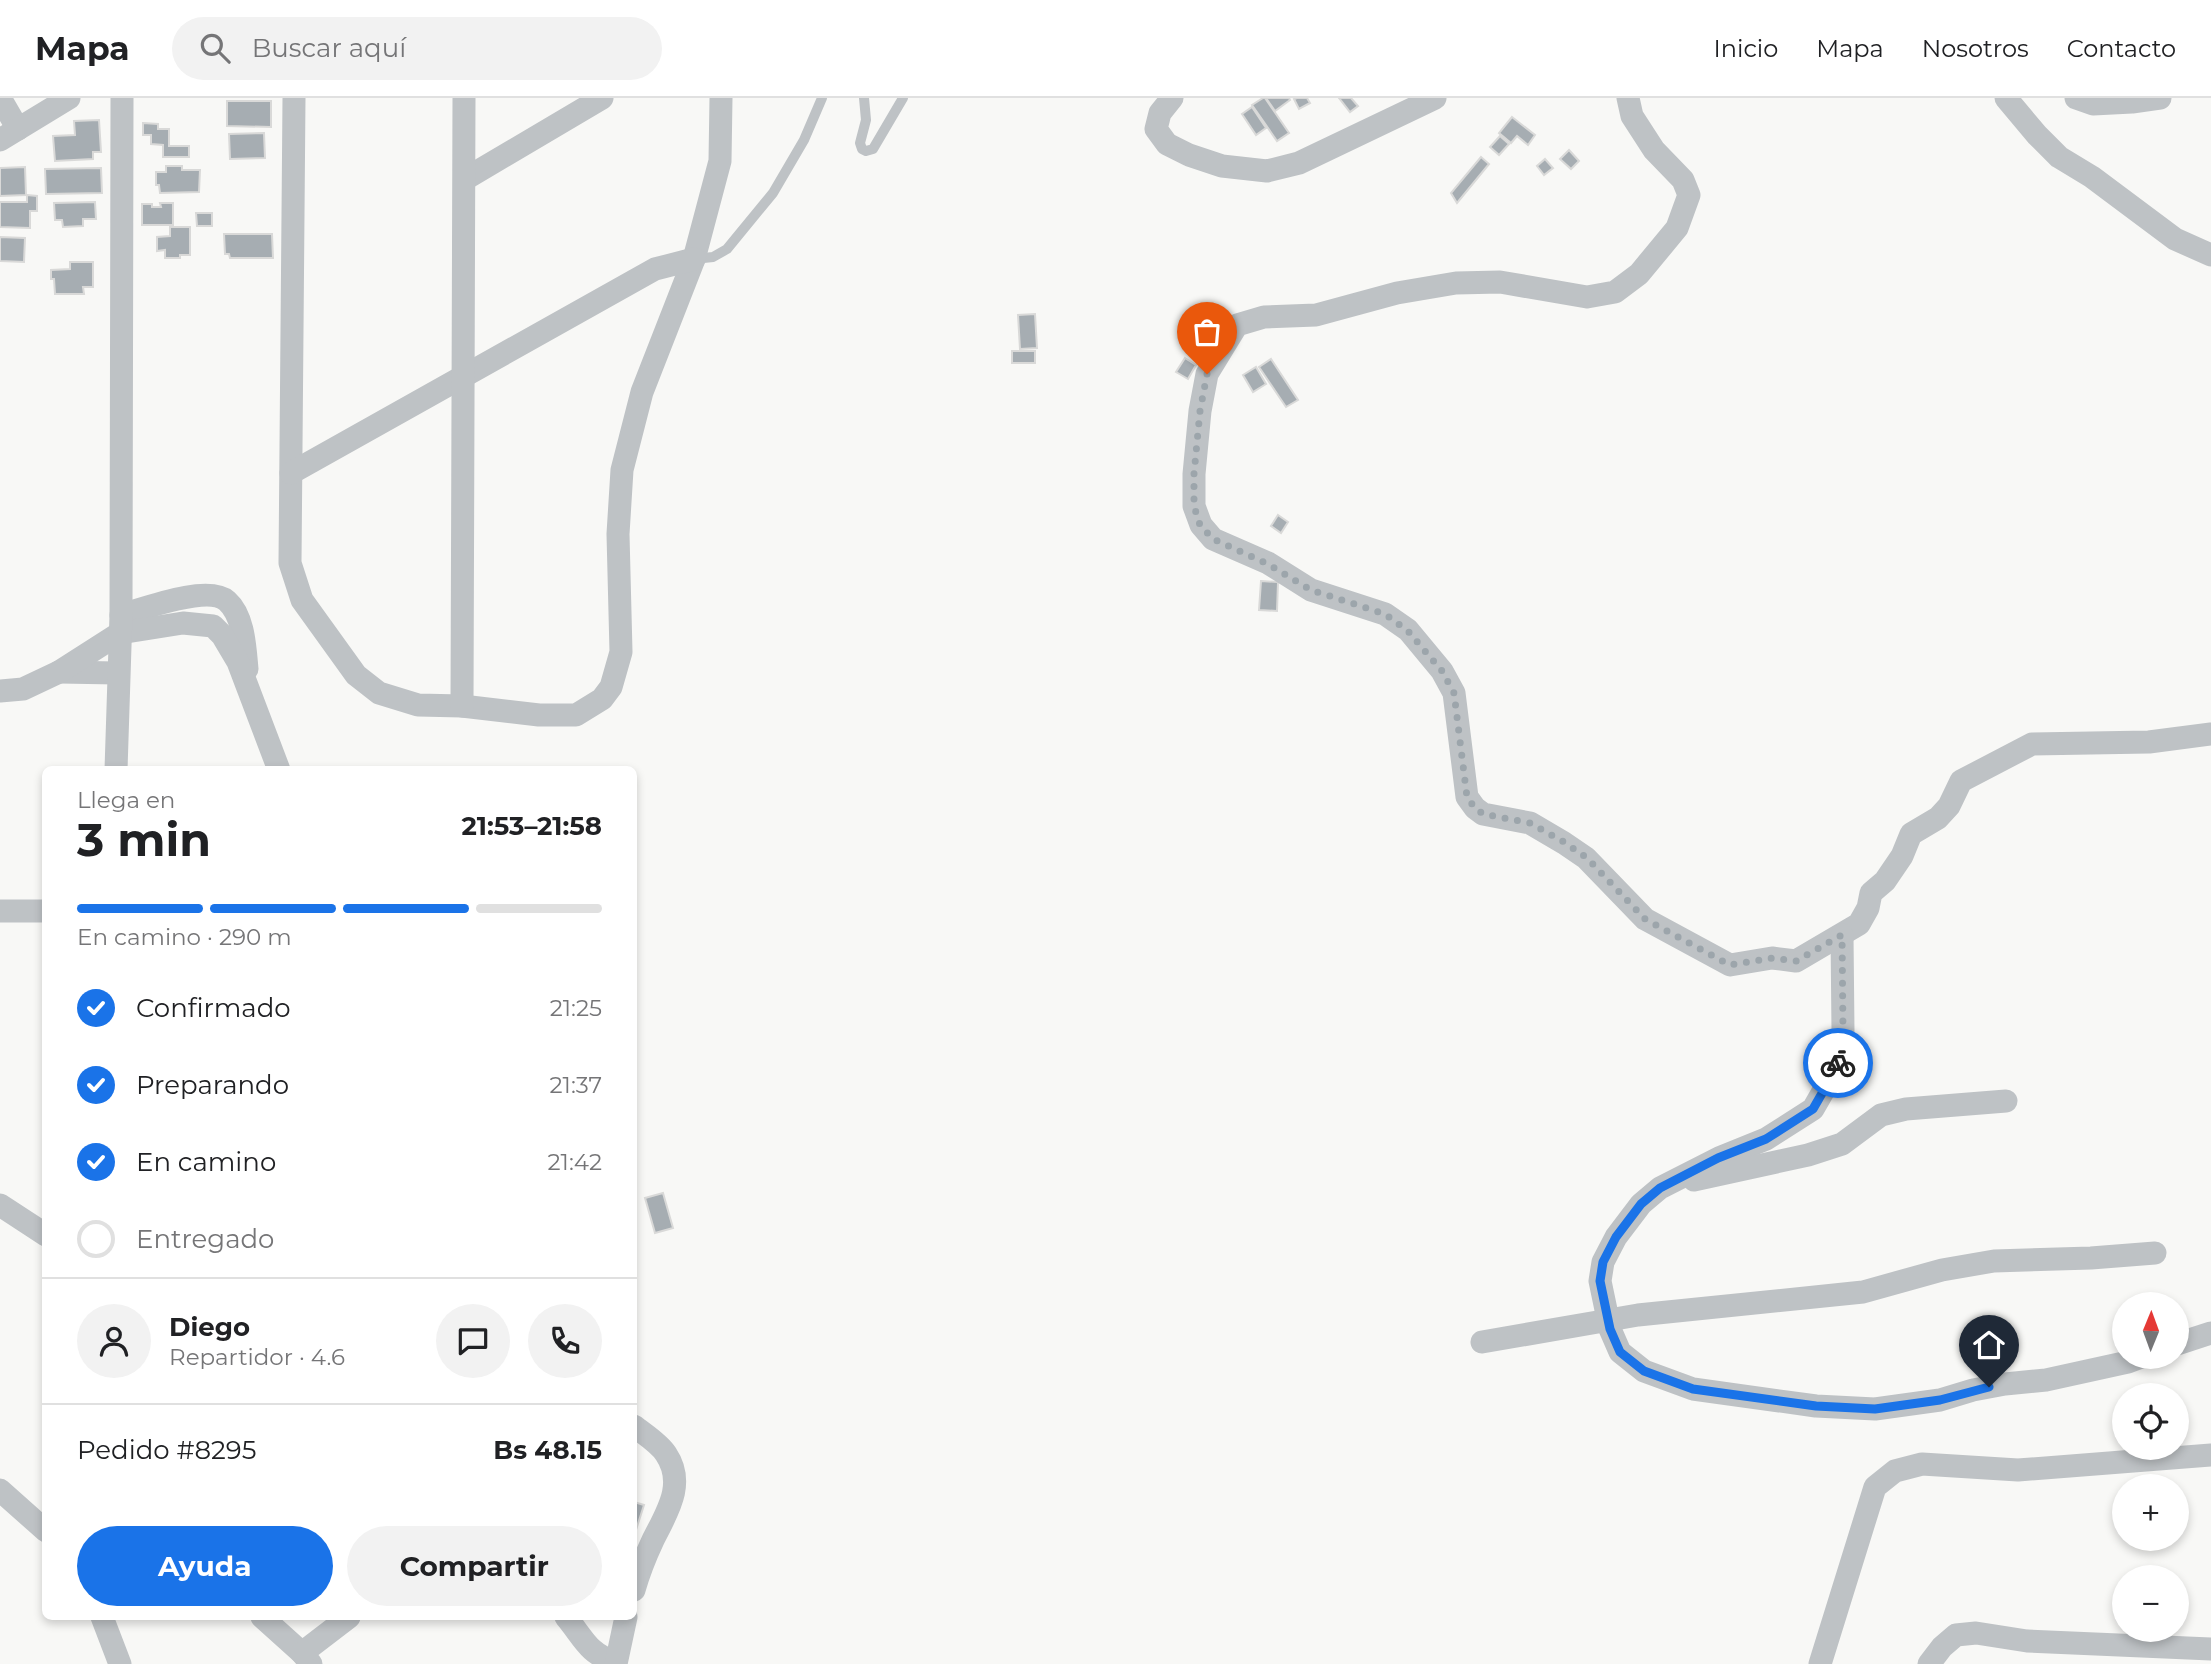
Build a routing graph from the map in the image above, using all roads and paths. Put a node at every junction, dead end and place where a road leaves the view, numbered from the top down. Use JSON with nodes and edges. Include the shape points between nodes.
{"nodes":[{"id":1,"x":0,"y":98,"type":"edge"},
{"id":2,"x":69,"y":98,"type":"edge"},
{"id":3,"x":122,"y":98,"type":"edge"},
{"id":4,"x":294,"y":98,"type":"edge"},
{"id":5,"x":464,"y":98,"type":"edge"},
{"id":6,"x":602,"y":98,"type":"edge"},
{"id":7,"x":721,"y":98,"type":"edge"},
{"id":8,"x":822,"y":98,"type":"edge"},
{"id":9,"x":864,"y":98,"type":"edge"},
{"id":10,"x":903,"y":98,"type":"edge"},
{"id":11,"x":1172,"y":98,"type":"edge"},
{"id":12,"x":1434,"y":98,"type":"edge"},
{"id":13,"x":1628,"y":98,"type":"edge"},
{"id":14,"x":2006,"y":98,"type":"edge"},
{"id":15,"x":2076,"y":98,"type":"edge"},
{"id":16,"x":2160,"y":98,"type":"edge"},
{"id":17,"x":9,"y":134,"type":"edge"},
{"id":18,"x":465,"y":179,"type":"junction"},
{"id":19,"x":2211,"y":255,"type":"edge"},
{"id":20,"x":694,"y":259,"type":"junction"},
{"id":21,"x":463,"y":378,"type":"junction"},
{"id":22,"x":291,"y":473,"type":"junction"},
{"id":23,"x":120,"y":624,"type":"junction"},
{"id":24,"x":59,"y":672,"type":"junction"},
{"id":25,"x":117,"y":673,"type":"junction"},
{"id":26,"x":0,"y":691,"type":"edge"},
{"id":27,"x":462,"y":706,"type":"junction"},
{"id":28,"x":2211,"y":734,"type":"edge"},
{"id":29,"x":116,"y":766,"type":"edge"},
{"id":30,"x":278,"y":766,"type":"edge"},
{"id":31,"x":0,"y":911,"type":"edge"},
{"id":32,"x":42,"y":911,"type":"edge"},
{"id":33,"x":1842,"y":935,"type":"junction"},
{"id":34,"x":2006,"y":1101,"type":"dead end"},
{"id":35,"x":1660,"y":1188,"type":"junction"},
{"id":36,"x":0,"y":1205,"type":"edge"},
{"id":37,"x":42,"y":1232,"type":"edge"},
{"id":38,"x":2155,"y":1253,"type":"dead end"},
{"id":39,"x":1608,"y":1320,"type":"junction"},
{"id":40,"x":2211,"y":1333,"type":"edge"},
{"id":41,"x":2189,"y":1340,"type":"edge"},
{"id":42,"x":1482,"y":1342,"type":"dead end"},
{"id":43,"x":2112,"y":1366,"type":"edge"},
{"id":44,"x":637,"y":1429,"type":"edge"},
{"id":45,"x":2211,"y":1455,"type":"edge"},
{"id":46,"x":0,"y":1490,"type":"edge"},
{"id":47,"x":42,"y":1527,"type":"edge"},
{"id":48,"x":637,"y":1579,"type":"edge"},
{"id":49,"x":103,"y":1620,"type":"edge"},
{"id":50,"x":265,"y":1620,"type":"edge"},
{"id":51,"x":346,"y":1620,"type":"edge"},
{"id":52,"x":568,"y":1620,"type":"edge"},
{"id":53,"x":625,"y":1620,"type":"edge"},
{"id":54,"x":2211,"y":1649,"type":"edge"},
{"id":55,"x":306,"y":1658,"type":"edge"},
{"id":56,"x":616,"y":1663,"type":"edge"},
{"id":57,"x":120,"y":1664,"type":"edge"},
{"id":58,"x":1820,"y":1664,"type":"edge"},
{"id":59,"x":1929,"y":1664,"type":"edge"}],
"edges":[{"from":1,"to":17,"type":"street"},
{"from":2,"to":17,"type":"street"},
{"from":3,"to":23,"type":"street"},
{"from":4,"to":22,"type":"street"},
{"from":5,"to":18,"type":"street"},
{"from":6,"to":18,"type":"street"},
{"from":7,"to":20,"type":"street","via":[[720,161]]},
{"from":8,"to":20,"type":"lane","via":[[773,192],[727,249],[713,257]]},
{"from":9,"to":10,"type":"lane","via":[[866,120],[860,143],[866,151],[873,149]]},
{"from":11,"to":12,"type":"street","via":[[1160,113],[1156,130],[1167,144],[1223,166],[1267,172],[1299,163]]},
{"from":13,"to":33,"type":"street","via":[[1632,116],[1654,150],[1683,180],[1689,195],[1677,228],[1639,274],[1615,292],[1587,297],[1500,282],[1456,283],[1316,315],[1264,317],[1237,325],[1207,374],[1194,506],[1200,525],[1213,539],[1311,590],[1385,614],[1408,631],[1454,693],[1467,797],[1483,814],[1530,823],[1564,842],[1587,858],[1645,919],[1730,965],[1772,958],[1796,961]]},
{"from":14,"to":19,"type":"street","via":[[2059,156],[2175,239]]},
{"from":15,"to":16,"type":"street","via":[[2093,104]]},
{"from":18,"to":21,"type":"street"},
{"from":20,"to":21,"type":"street","via":[[654,269]]},
{"from":20,"to":27,"type":"street","via":[[642,392],[622,470],[618,534],[621,652],[611,687],[602,699],[576,715]]},
{"from":21,"to":22,"type":"street"},
{"from":21,"to":27,"type":"street"},
{"from":22,"to":27,"type":"street","via":[[290,563],[302,600],[356,675],[379,693],[418,705]]},
{"from":23,"to":24,"type":"street"},
{"from":23,"to":25,"type":"street"},
{"from":23,"to":30,"type":"street","via":[[200,595],[226,600],[243,636],[249,690]]},
{"from":24,"to":25,"type":"street"},
{"from":24,"to":26,"type":"street","via":[[23,689]]},
{"from":25,"to":29,"type":"street"},
{"from":28,"to":33,"type":"street","via":[[2149,742],[2032,744],[1961,781],[1938,818],[1911,834],[1902,856],[1871,894],[1859,924]]},
{"from":31,"to":32,"type":"street"},
{"from":33,"to":35,"type":"street","via":[[1843,1031],[1836,1069],[1813,1109],[1766,1139]]},
{"from":34,"to":35,"type":"street","via":[[1881,1115],[1842,1144]]},
{"from":35,"to":39,"type":"street","via":[[1641,1204],[1603,1262],[1600,1281]]},
{"from":36,"to":37,"type":"street"},
{"from":38,"to":39,"type":"street","via":[[1994,1261],[1863,1292]]},
{"from":39,"to":42,"type":"street"},
{"from":39,"to":43,"type":"street","via":[[1620,1352],[1644,1371],[1693,1389],[1816,1406],[1875,1409]]},
{"from":40,"to":41,"type":"street"},
{"from":44,"to":48,"type":"street","via":[[665,1452],[675,1471],[676,1487]]},
{"from":45,"to":58,"type":"street","via":[[2018,1470],[1923,1464],[1895,1471],[1875,1487]]},
{"from":46,"to":47,"type":"street"},
{"from":49,"to":57,"type":"street"},
{"from":50,"to":55,"type":"street"},
{"from":51,"to":55,"type":"street"},
{"from":52,"to":56,"type":"street","via":[[586,1645]]},
{"from":53,"to":56,"type":"street"},
{"from":54,"to":59,"type":"street","via":[[2027,1641],[1976,1633],[1956,1636]]}]}
